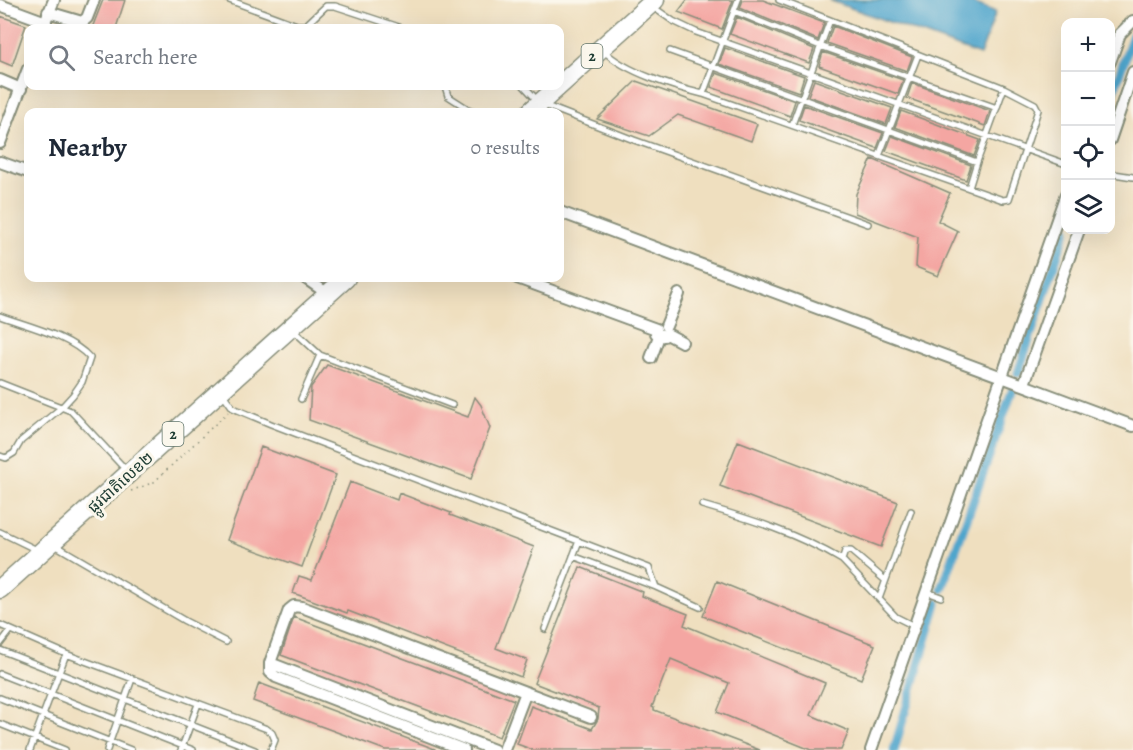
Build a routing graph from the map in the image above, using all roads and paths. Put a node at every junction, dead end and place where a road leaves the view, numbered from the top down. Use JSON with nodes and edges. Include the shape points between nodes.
{"nodes":[{"id":1,"x":54,"y":0,"type":"edge"},
{"id":2,"x":94,"y":0,"type":"edge"},
{"id":3,"x":229,"y":0,"type":"edge"},
{"id":4,"x":738,"y":0,"type":"edge"},
{"id":5,"x":779,"y":0,"type":"edge"},
{"id":6,"x":653,"y":2,"type":"edge"},
{"id":7,"x":0,"y":5,"type":"edge"},
{"id":8,"x":734,"y":11,"type":"junction"},
{"id":9,"x":830,"y":20,"type":"junction"},
{"id":10,"x":46,"y":21,"type":"edge"},
{"id":11,"x":1133,"y":21,"type":"edge"},
{"id":12,"x":294,"y":24,"type":"edge"},
{"id":13,"x":307,"y":24,"type":"edge"},
{"id":14,"x":390,"y":24,"type":"edge"},
{"id":15,"x":723,"y":42,"type":"junction"},
{"id":16,"x":820,"y":46,"type":"junction"},
{"id":17,"x":601,"y":48,"type":"junction"},
{"id":18,"x":1115,"y":48,"type":"edge"},
{"id":19,"x":670,"y":51,"type":"dead end"},
{"id":20,"x":918,"y":55,"type":"junction"},
{"id":21,"x":713,"y":67,"type":"junction"},
{"id":22,"x":1133,"y":72,"type":"edge"},
{"id":23,"x":809,"y":73,"type":"junction"},
{"id":24,"x":909,"y":78,"type":"junction"},
{"id":25,"x":0,"y":80,"type":"edge"},
{"id":26,"x":24,"y":80,"type":"edge"},
{"id":27,"x":564,"y":82,"type":"edge"},
{"id":28,"x":1004,"y":88,"type":"junction"},
{"id":29,"x":21,"y":89,"type":"junction"},
{"id":30,"x":446,"y":90,"type":"edge"},
{"id":31,"x":526,"y":90,"type":"edge"},
{"id":32,"x":555,"y":90,"type":"edge"},
{"id":33,"x":703,"y":94,"type":"junction"},
{"id":34,"x":800,"y":99,"type":"junction"},
{"id":35,"x":898,"y":105,"type":"junction"},
{"id":36,"x":468,"y":108,"type":"edge"},
{"id":37,"x":535,"y":108,"type":"edge"},
{"id":38,"x":997,"y":108,"type":"junction"},
{"id":39,"x":564,"y":117,"type":"edge"},
{"id":40,"x":792,"y":125,"type":"junction"},
{"id":41,"x":1115,"y":126,"type":"edge"},
{"id":42,"x":888,"y":130,"type":"junction"},
{"id":43,"x":987,"y":136,"type":"junction"},
{"id":44,"x":0,"y":143,"type":"edge"},
{"id":45,"x":1026,"y":150,"type":"junction"},
{"id":46,"x":879,"y":156,"type":"junction"},
{"id":47,"x":0,"y":162,"type":"edge"},
{"id":48,"x":977,"y":162,"type":"junction"},
{"id":49,"x":1061,"y":163,"type":"edge"},
{"id":50,"x":24,"y":171,"type":"edge"},
{"id":51,"x":1115,"y":174,"type":"edge"},
{"id":52,"x":1133,"y":177,"type":"edge"},
{"id":53,"x":969,"y":188,"type":"junction"},
{"id":54,"x":1061,"y":205,"type":"edge"},
{"id":55,"x":564,"y":213,"type":"edge"},
{"id":56,"x":868,"y":224,"type":"dead end"},
{"id":57,"x":1078,"y":234,"type":"edge"},
{"id":58,"x":311,"y":282,"type":"edge"},
{"id":59,"x":342,"y":282,"type":"edge"},
{"id":60,"x":528,"y":282,"type":"edge"},
{"id":61,"x":328,"y":294,"type":"junction"},
{"id":62,"x":679,"y":294,"type":"dead end"},
{"id":63,"x":0,"y":316,"type":"edge"},
{"id":64,"x":291,"y":327,"type":"junction"},
{"id":65,"x":662,"y":331,"type":"junction"},
{"id":66,"x":682,"y":342,"type":"dead end"},
{"id":67,"x":320,"y":355,"type":"junction"},
{"id":68,"x":651,"y":358,"type":"dead end"},
{"id":69,"x":1001,"y":376,"type":"junction"},
{"id":70,"x":0,"y":383,"type":"edge"},
{"id":71,"x":1024,"y":384,"type":"junction"},
{"id":72,"x":221,"y":391,"type":"junction"},
{"id":73,"x":301,"y":399,"type":"dead end"},
{"id":74,"x":452,"y":405,"type":"dead end"},
{"id":75,"x":62,"y":407,"type":"junction"},
{"id":76,"x":233,"y":408,"type":"junction"},
{"id":77,"x":1133,"y":426,"type":"edge"},
{"id":78,"x":0,"y":456,"type":"edge"},
{"id":79,"x":129,"y":482,"type":"junction"},
{"id":80,"x":702,"y":505,"type":"dead end"},
{"id":81,"x":911,"y":512,"type":"dead end"},
{"id":82,"x":0,"y":532,"type":"edge"},
{"id":83,"x":579,"y":541,"type":"junction"},
{"id":84,"x":48,"y":548,"type":"junction"},
{"id":85,"x":573,"y":556,"type":"junction"},
{"id":86,"x":842,"y":560,"type":"junction"},
{"id":87,"x":885,"y":580,"type":"junction"},
{"id":88,"x":656,"y":587,"type":"junction"},
{"id":89,"x":0,"y":589,"type":"edge"},
{"id":90,"x":927,"y":592,"type":"junction"},
{"id":91,"x":941,"y":597,"type":"dead end"},
{"id":92,"x":879,"y":599,"type":"junction"},
{"id":93,"x":700,"y":606,"type":"dead end"},
{"id":94,"x":0,"y":625,"type":"edge"},
{"id":95,"x":915,"y":627,"type":"junction"},
{"id":96,"x":545,"y":629,"type":"dead end"},
{"id":97,"x":11,"y":630,"type":"junction"},
{"id":98,"x":226,"y":642,"type":"dead end"},
{"id":99,"x":0,"y":644,"type":"edge"},
{"id":100,"x":0,"y":650,"type":"edge"},
{"id":101,"x":66,"y":654,"type":"junction"},
{"id":102,"x":270,"y":663,"type":"junction"},
{"id":103,"x":0,"y":674,"type":"edge"},
{"id":104,"x":58,"y":674,"type":"junction"},
{"id":105,"x":132,"y":679,"type":"junction"},
{"id":106,"x":526,"y":692,"type":"junction"},
{"id":107,"x":51,"y":695,"type":"junction"},
{"id":108,"x":0,"y":698,"type":"edge"},
{"id":109,"x":125,"y":699,"type":"junction"},
{"id":110,"x":198,"y":704,"type":"junction"},
{"id":111,"x":43,"y":715,"type":"junction"},
{"id":112,"x":591,"y":717,"type":"dead end"},
{"id":113,"x":117,"y":721,"type":"junction"},
{"id":114,"x":0,"y":724,"type":"edge"},
{"id":115,"x":191,"y":724,"type":"junction"},
{"id":116,"x":34,"y":738,"type":"junction"},
{"id":117,"x":110,"y":742,"type":"junction"},
{"id":118,"x":182,"y":748,"type":"edge"},
{"id":119,"x":30,"y":750,"type":"edge"},
{"id":120,"x":65,"y":750,"type":"edge"},
{"id":121,"x":107,"y":750,"type":"edge"},
{"id":122,"x":131,"y":750,"type":"edge"},
{"id":123,"x":193,"y":750,"type":"edge"},
{"id":124,"x":255,"y":750,"type":"edge"},
{"id":125,"x":271,"y":750,"type":"edge"},
{"id":126,"x":464,"y":750,"type":"edge"},
{"id":127,"x":494,"y":750,"type":"edge"},
{"id":128,"x":504,"y":750,"type":"edge"},
{"id":129,"x":871,"y":750,"type":"edge"}],
"edges":[{"from":1,"to":10,"type":"street"},
{"from":2,"to":10,"type":"street","via":[[82,22]]},
{"from":3,"to":12,"type":"lane"},
{"from":4,"to":8,"type":"lane"},
{"from":5,"to":9,"type":"lane"},
{"from":6,"to":15,"type":"lane","via":[[674,21]]},
{"from":6,"to":17,"type":"highway","number":"2"},
{"from":7,"to":10,"type":"street"},
{"from":8,"to":15,"type":"lane"},
{"from":8,"to":16,"type":"lane"},
{"from":9,"to":16,"type":"lane"},
{"from":9,"to":20,"type":"lane"},
{"from":11,"to":18,"type":"street","via":[[1120,34]]},
{"from":13,"to":14,"type":"lane","via":[[326,6],[335,6]]},
{"from":15,"to":21,"type":"lane"},
{"from":15,"to":23,"type":"lane"},
{"from":16,"to":23,"type":"lane"},
{"from":16,"to":24,"type":"lane"},
{"from":17,"to":27,"type":"highway","number":"2"},
{"from":17,"to":33,"type":"lane","via":[[620,64]]},
{"from":19,"to":21,"type":"lane"},
{"from":20,"to":24,"type":"lane"},
{"from":20,"to":28,"type":"lane"},
{"from":21,"to":33,"type":"lane"},
{"from":21,"to":34,"type":"lane"},
{"from":22,"to":41,"type":"street"},
{"from":23,"to":34,"type":"lane"},
{"from":23,"to":35,"type":"lane"},
{"from":24,"to":35,"type":"lane"},
{"from":24,"to":38,"type":"lane"},
{"from":25,"to":29,"type":"street"},
{"from":26,"to":29,"type":"street"},
{"from":28,"to":38,"type":"lane"},
{"from":28,"to":45,"type":"lane","via":[[1038,110]]},
{"from":29,"to":44,"type":"street"},
{"from":30,"to":36,"type":"lane","via":[[448,96]]},
{"from":31,"to":37,"type":"lane"},
{"from":32,"to":37,"type":"highway","number":"2"},
{"from":33,"to":40,"type":"lane"},
{"from":34,"to":40,"type":"lane"},
{"from":34,"to":42,"type":"lane"},
{"from":35,"to":42,"type":"lane"},
{"from":35,"to":43,"type":"lane"},
{"from":38,"to":43,"type":"lane"},
{"from":39,"to":56,"type":"lane"},
{"from":40,"to":46,"type":"lane"},
{"from":42,"to":46,"type":"lane"},
{"from":42,"to":48,"type":"lane"},
{"from":43,"to":45,"type":"lane"},
{"from":43,"to":48,"type":"lane"},
{"from":45,"to":49,"type":"lane"},
{"from":45,"to":53,"type":"lane","via":[[1010,199]]},
{"from":46,"to":53,"type":"lane"},
{"from":47,"to":50,"type":"street"},
{"from":48,"to":53,"type":"lane"},
{"from":51,"to":52,"type":"lane"},
{"from":54,"to":69,"type":"street"},
{"from":55,"to":69,"type":"street"},
{"from":57,"to":71,"type":"street"},
{"from":58,"to":61,"type":"street"},
{"from":59,"to":61,"type":"highway","name":"ផ្លូវជាតិលេខ២","number":"2"},
{"from":60,"to":65,"type":"street"},
{"from":61,"to":64,"type":"highway","name":"ផ្លូវជាតិលេខ២","number":"2"},
{"from":62,"to":65,"type":"street"},
{"from":63,"to":75,"type":"lane","via":[[70,344],[90,358],[82,382]]},
{"from":64,"to":67,"type":"lane"},
{"from":64,"to":72,"type":"highway","name":"ផ្លូវជាតិលេខ២","number":"2"},
{"from":65,"to":66,"type":"street"},
{"from":65,"to":68,"type":"street"},
{"from":67,"to":73,"type":"lane"},
{"from":67,"to":74,"type":"lane"},
{"from":69,"to":71,"type":"street"},
{"from":69,"to":90,"type":"street"},
{"from":70,"to":75,"type":"lane"},
{"from":71,"to":77,"type":"street"},
{"from":72,"to":76,"type":"lane"},
{"from":72,"to":79,"type":"highway","name":"ផ្លូវជាតិលេខ២","number":"2"},
{"from":75,"to":78,"type":"lane","via":[[21,441],[14,453],[6,458]]},
{"from":75,"to":79,"type":"lane","via":[[71,411]]},
{"from":76,"to":79,"type":"path","via":[[154,483]]},
{"from":76,"to":83,"type":"lane"},
{"from":79,"to":84,"type":"highway","name":"ផ្លូវជាតិលេខ២","number":"2"},
{"from":80,"to":86,"type":"lane","via":[[792,534]]},
{"from":81,"to":87,"type":"lane"},
{"from":82,"to":84,"type":"lane"},
{"from":83,"to":85,"type":"lane"},
{"from":83,"to":88,"type":"lane","via":[[649,568]]},
{"from":84,"to":89,"type":"highway","name":"ផ្លូវជាតិលេខ២","number":"2"},
{"from":84,"to":98,"type":"lane"},
{"from":85,"to":88,"type":"lane"},
{"from":85,"to":96,"type":"lane"},
{"from":86,"to":87,"type":"lane","via":[[845,551],[851,551]]},
{"from":86,"to":92,"type":"lane"},
{"from":87,"to":92,"type":"lane"},
{"from":88,"to":93,"type":"lane"},
{"from":90,"to":91,"type":"lane"},
{"from":90,"to":95,"type":"street"},
{"from":92,"to":95,"type":"lane","via":[[896,617]]},
{"from":94,"to":97,"type":"lane"},
{"from":95,"to":129,"type":"street"},
{"from":97,"to":99,"type":"lane"},
{"from":97,"to":101,"type":"lane"},
{"from":100,"to":104,"type":"lane"},
{"from":101,"to":104,"type":"lane"},
{"from":101,"to":105,"type":"lane"},
{"from":102,"to":106,"type":"street","via":[[289,610],[294,606]]},
{"from":102,"to":126,"type":"street","via":[[270,672],[276,678]]},
{"from":102,"to":127,"type":"street"},
{"from":103,"to":107,"type":"lane"},
{"from":104,"to":107,"type":"lane"},
{"from":104,"to":109,"type":"lane"},
{"from":105,"to":109,"type":"lane"},
{"from":105,"to":110,"type":"lane"},
{"from":106,"to":112,"type":"street"},
{"from":106,"to":128,"type":"street"},
{"from":107,"to":111,"type":"lane"},
{"from":107,"to":113,"type":"lane"},
{"from":108,"to":111,"type":"lane"},
{"from":109,"to":113,"type":"lane"},
{"from":109,"to":115,"type":"lane"},
{"from":110,"to":115,"type":"lane"},
{"from":110,"to":125,"type":"lane","via":[[267,729],[275,740]]},
{"from":111,"to":116,"type":"lane"},
{"from":111,"to":117,"type":"lane"},
{"from":113,"to":117,"type":"lane"},
{"from":113,"to":118,"type":"lane"},
{"from":114,"to":116,"type":"lane"},
{"from":115,"to":118,"type":"lane"},
{"from":115,"to":124,"type":"lane"},
{"from":116,"to":119,"type":"lane"},
{"from":116,"to":120,"type":"lane"},
{"from":117,"to":121,"type":"lane"},
{"from":117,"to":122,"type":"lane"},
{"from":118,"to":123,"type":"lane"}]}
